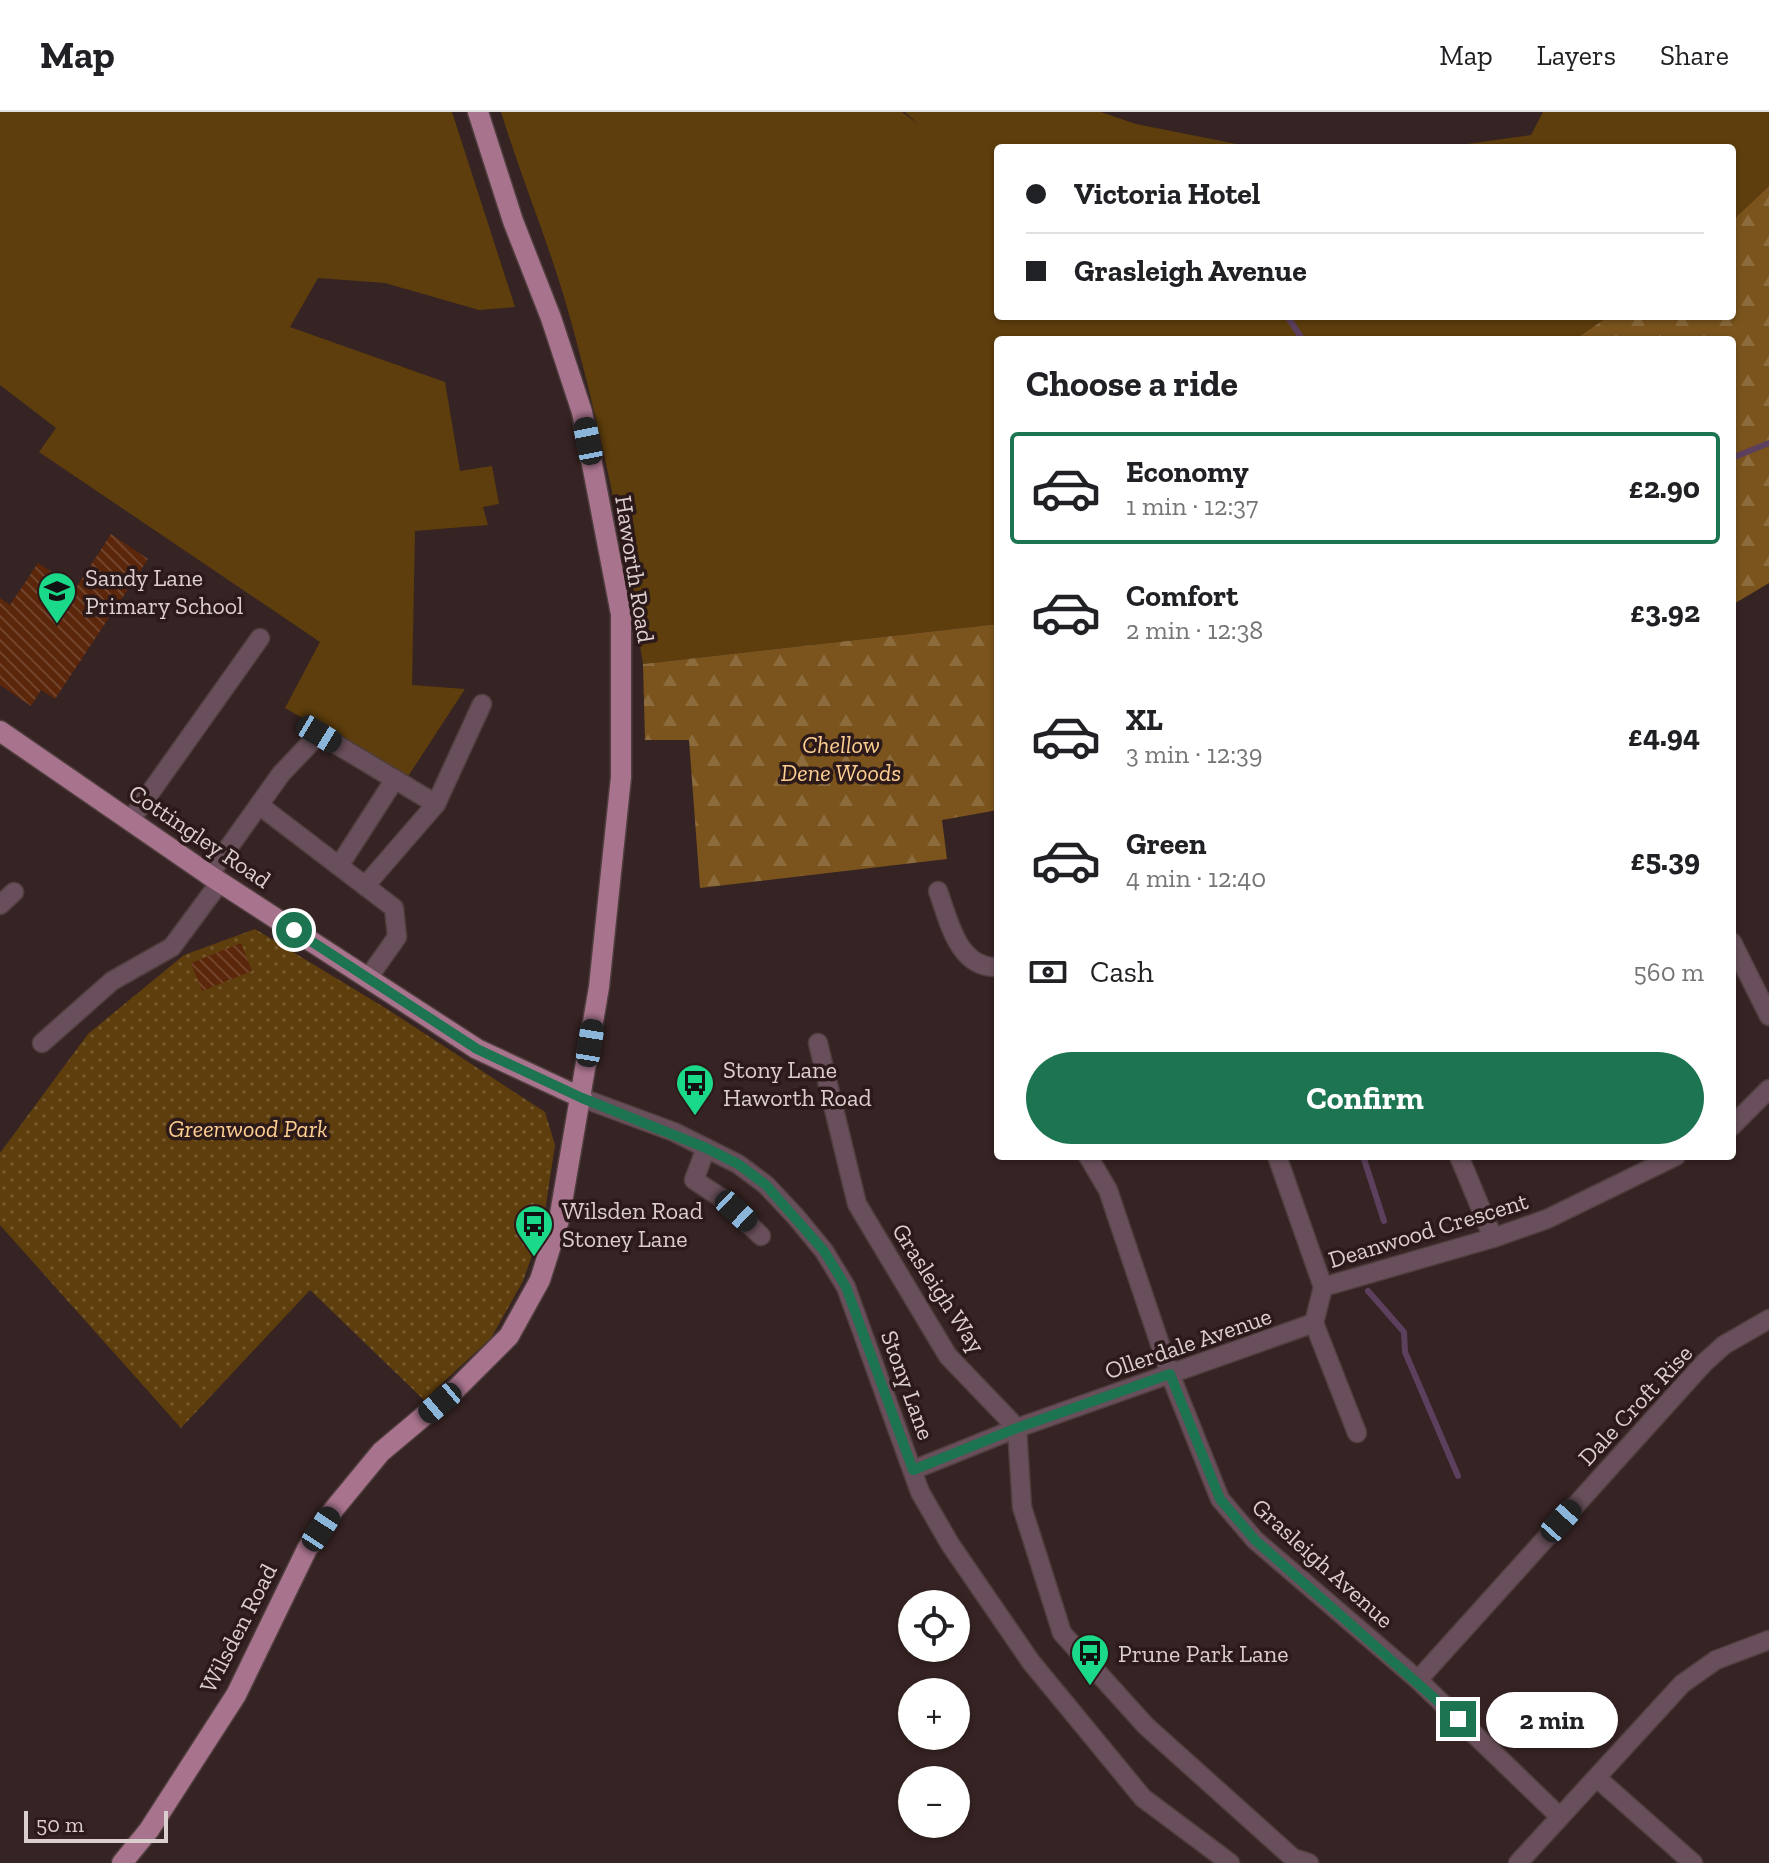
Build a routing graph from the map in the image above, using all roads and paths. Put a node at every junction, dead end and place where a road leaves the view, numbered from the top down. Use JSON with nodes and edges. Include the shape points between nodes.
{"nodes":[{"id":1,"x":478,"y":112,"type":"edge"},
{"id":2,"x":260,"y":638,"type":"dead end"},
{"id":3,"x":482,"y":704,"type":"dead end"},
{"id":4,"x":0,"y":731,"type":"edge"},
{"id":5,"x":395,"y":779,"type":"junction"},
{"id":6,"x":436,"y":804,"type":"junction"},
{"id":7,"x":259,"y":805,"type":"junction"},
{"id":8,"x":130,"y":821,"type":"junction"},
{"id":9,"x":339,"y":866,"type":"junction"},
{"id":10,"x":215,"y":879,"type":"junction"},
{"id":11,"x":365,"y":886,"type":"junction"},
{"id":12,"x":938,"y":891,"type":"dead end"},
{"id":13,"x":1736,"y":950,"type":"edge"},
{"id":14,"x":994,"y":967,"type":"edge"},
{"id":15,"x":368,"y":978,"type":"junction"},
{"id":16,"x":1769,"y":1016,"type":"edge"},
{"id":17,"x":42,"y":1043,"type":"dead end"},
{"id":18,"x":818,"y":1043,"type":"dead end"},
{"id":19,"x":1769,"y":1089,"type":"edge"},
{"id":20,"x":582,"y":1098,"type":"junction"},
{"id":21,"x":1736,"y":1122,"type":"edge"},
{"id":22,"x":706,"y":1148,"type":"junction"},
{"id":23,"x":1091,"y":1160,"type":"edge"},
{"id":24,"x":1278,"y":1160,"type":"edge"},
{"id":25,"x":1461,"y":1160,"type":"edge"},
{"id":26,"x":1668,"y":1160,"type":"edge"},
{"id":27,"x":761,"y":1236,"type":"dead end"},
{"id":28,"x":1493,"y":1238,"type":"junction"},
{"id":29,"x":1323,"y":1287,"type":"junction"},
{"id":30,"x":1769,"y":1319,"type":"edge"},
{"id":31,"x":1314,"y":1323,"type":"junction"},
{"id":32,"x":1170,"y":1374,"type":"junction"},
{"id":33,"x":1017,"y":1428,"type":"junction"},
{"id":34,"x":1357,"y":1433,"type":"dead end"},
{"id":35,"x":913,"y":1470,"type":"junction"},
{"id":36,"x":1769,"y":1640,"type":"edge"},
{"id":37,"x":1418,"y":1680,"type":"junction"},
{"id":38,"x":1597,"y":1778,"type":"junction"},
{"id":39,"x":1559,"y":1816,"type":"junction"},
{"id":40,"x":122,"y":1863,"type":"edge"},
{"id":41,"x":1230,"y":1863,"type":"edge"},
{"id":42,"x":1309,"y":1863,"type":"edge"},
{"id":43,"x":1518,"y":1863,"type":"edge"},
{"id":44,"x":1693,"y":1863,"type":"edge"}],
"edges":[{"from":1,"to":20,"type":"main road","name":"Haworth Road","via":[[582,412],[621,614],[621,777]]},
{"from":2,"to":8,"type":"street"},
{"from":3,"to":6,"type":"street"},
{"from":4,"to":8,"type":"main road","name":"Cottingley Road"},
{"from":5,"to":6,"type":"street"},
{"from":5,"to":7,"type":"street","via":[[319,734]]},
{"from":5,"to":9,"type":"street"},
{"from":6,"to":11,"type":"street"},
{"from":7,"to":9,"type":"street"},
{"from":7,"to":10,"type":"street"},
{"from":8,"to":10,"type":"main road","name":"Cottingley Road"},
{"from":9,"to":11,"type":"street"},
{"from":10,"to":15,"type":"main road","name":"Cottingley Road"},
{"from":10,"to":17,"type":"street","via":[[172,947],[112,981]]},
{"from":11,"to":15,"type":"street","via":[[394,908],[397,937]]},
{"from":12,"to":14,"type":"street","via":[[961,951],[986,968]]},
{"from":13,"to":16,"type":"street"},
{"from":15,"to":20,"type":"main road","name":"Cottingley Road","via":[[477,1049]]},
{"from":18,"to":33,"type":"street","name":"Grasleigh Way","via":[[857,1204],[948,1356]]},
{"from":19,"to":21,"type":"street"},
{"from":20,"to":22,"type":"street","name":"Stony Lane"},
{"from":20,"to":40,"type":"main road","name":"Wilsden Road","via":[[549,1253],[509,1336],[381,1452],[334,1509],[307,1549],[229,1706]]},
{"from":22,"to":27,"type":"street","via":[[694,1180],[723,1199]]},
{"from":22,"to":35,"type":"street","name":"Stony Lane","via":[[766,1185],[824,1251],[846,1287]]},
{"from":23,"to":32,"type":"street","name":"Grasleigh Avenue","via":[[1108,1190]]},
{"from":24,"to":29,"type":"street"},
{"from":25,"to":28,"type":"street"},
{"from":26,"to":28,"type":"street","name":"Deanwood Crescent","via":[[1547,1219]]},
{"from":28,"to":29,"type":"street","name":"Deanwood Crescent"},
{"from":29,"to":31,"type":"street"},
{"from":30,"to":37,"type":"street","name":"Dale Croft Rise","via":[[1704,1363]]},
{"from":31,"to":32,"type":"street","name":"Ollerdale Avenue"},
{"from":31,"to":34,"type":"street"},
{"from":32,"to":33,"type":"street","name":"Ollerdale Avenue"},
{"from":32,"to":37,"type":"street","name":"Grasleigh Avenue","via":[[1220,1499],[1255,1540]]},
{"from":33,"to":35,"type":"street","name":"Ollerdale Avenue"},
{"from":33,"to":42,"type":"street","via":[[1022,1507],[1062,1633],[1146,1726],[1293,1858]]},
{"from":35,"to":41,"type":"street","name":"Stony Lane","via":[[950,1544],[1031,1662],[1143,1798]]},
{"from":36,"to":38,"type":"street","via":[[1703,1667]]},
{"from":37,"to":39,"type":"street","name":"Grasleigh Avenue"},
{"from":38,"to":39,"type":"street"},
{"from":38,"to":44,"type":"street"},
{"from":39,"to":43,"type":"street"}]}
